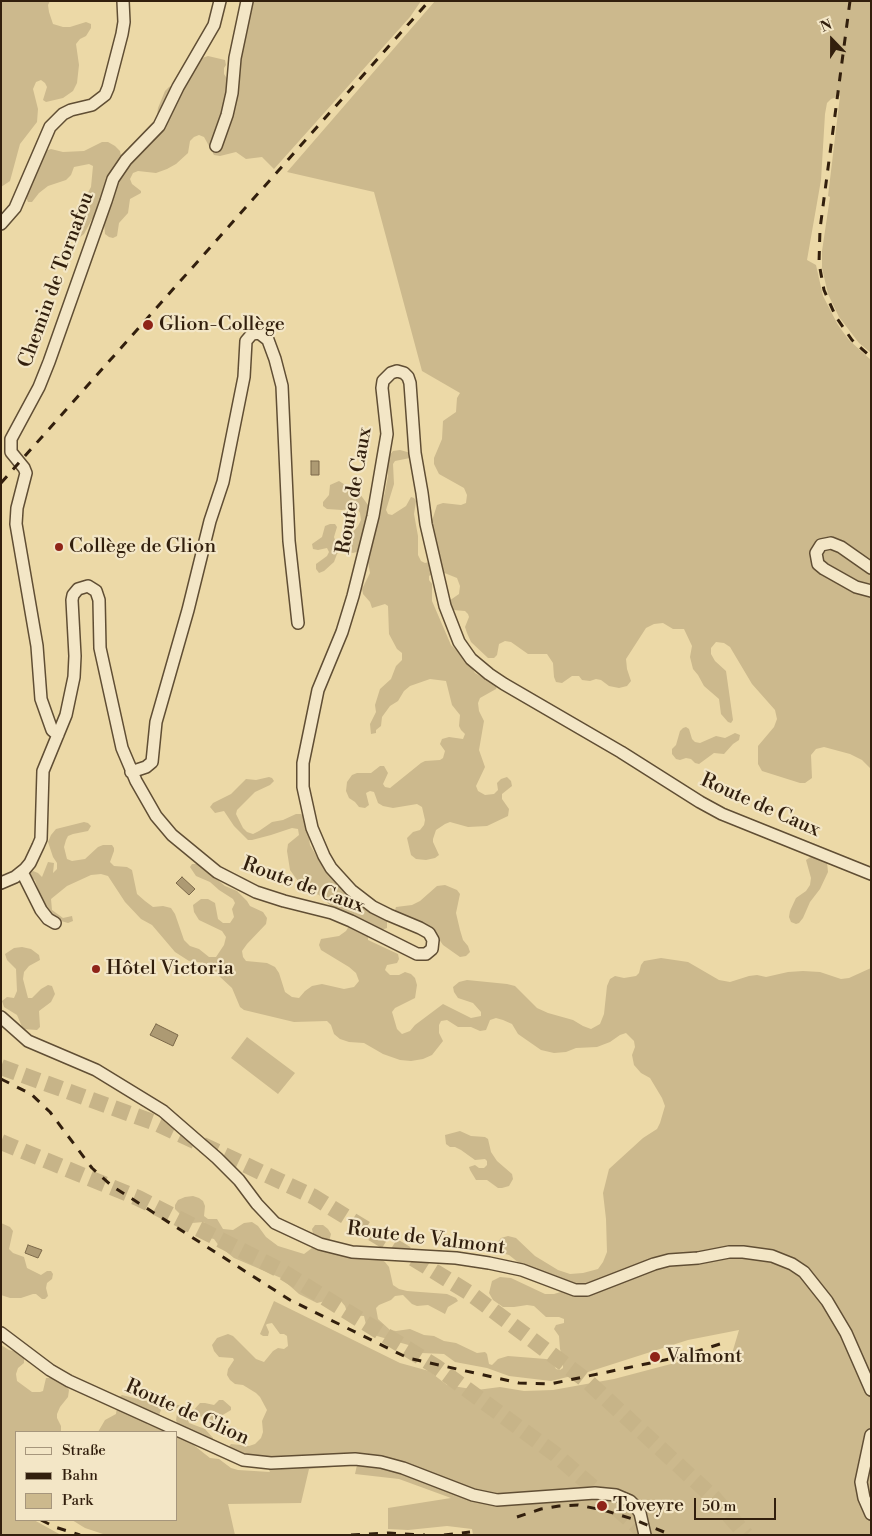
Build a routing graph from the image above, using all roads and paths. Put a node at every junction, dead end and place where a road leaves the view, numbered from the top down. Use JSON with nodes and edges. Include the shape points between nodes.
{"nodes":[{"id":1,"x":123,"y":1,"type":"edge"},
{"id":2,"x":220,"y":1,"type":"edge"},
{"id":3,"x":247,"y":1,"type":"edge"},
{"id":4,"x":216,"y":146,"type":"dead end"},
{"id":5,"x":1,"y":224,"type":"edge"},
{"id":6,"x":871,"y":568,"type":"edge"},
{"id":7,"x":871,"y":591,"type":"edge"},
{"id":8,"x":298,"y":623,"type":"dead end"},
{"id":9,"x":58,"y":735,"type":"junction"},
{"id":10,"x":131,"y":772,"type":"junction"},
{"id":11,"x":22,"y":872,"type":"junction"},
{"id":12,"x":871,"y":874,"type":"edge"},
{"id":13,"x":1,"y":883,"type":"edge"},
{"id":14,"x":54,"y":922,"type":"dead end"},
{"id":15,"x":1,"y":1017,"type":"edge"},
{"id":16,"x":1,"y":1333,"type":"edge"},
{"id":17,"x":871,"y":1390,"type":"edge"},
{"id":18,"x":871,"y":1435,"type":"edge"},
{"id":19,"x":871,"y":1514,"type":"edge"},
{"id":20,"x":645,"y":1535,"type":"edge"}],
"edges":[{"from":1,"to":5,"type":"street","via":[[122,34],[105,95],[92,105],[63,114],[50,127],[14,208]]},
{"from":2,"to":9,"type":"street","name":"Chemin de Tornafou","via":[[214,25],[159,126],[126,160],[113,179],[49,362],[11,439],[11,452],[26,473],[16,524],[31,601],[41,699],[52,730]]},
{"from":3,"to":4,"type":"street","via":[[235,58],[232,93]]},
{"from":6,"to":7,"type":"street","via":[[831,543],[821,545],[816,553],[818,564],[824,569],[856,587]]},
{"from":8,"to":10,"type":"street","via":[[289,541],[282,386],[268,340],[259,333],[252,334],[246,341],[244,376],[223,482],[156,722],[153,759],[148,766]]},
{"from":9,"to":10,"type":"street","name":"Route de Caux","via":[[74,678],[73,595],[78,589],[88,586],[96,591],[100,600],[100,648],[118,736]]},
{"from":9,"to":11,"type":"street","name":"Route de Caux","via":[[44,771],[41,839],[35,855]]},
{"from":10,"to":12,"type":"street","name":"Route de Caux","via":[[156,816],[172,835],[216,872],[256,892],[345,918],[417,954],[426,954],[432,949],[433,940],[429,933],[373,907],[351,890],[331,868],[312,828],[302,782],[318,690],[342,632],[373,516],[386,434],[383,381],[397,371],[404,373],[410,383],[415,453],[426,524],[445,606],[459,642],[471,659],[504,684],[722,814]]},
{"from":11,"to":13,"type":"street","name":"Route de Caux"},
{"from":11,"to":14,"type":"street","via":[[41,910]]},
{"from":15,"to":17,"type":"street","name":"Route de Valmont","via":[[28,1041],[96,1070],[163,1111],[217,1158],[276,1223],[320,1244],[352,1252],[489,1263],[522,1270],[575,1290],[587,1290],[669,1260],[729,1252],[772,1256],[792,1264],[804,1272],[827,1301],[857,1355]]},
{"from":16,"to":20,"type":"street","name":"Route de Glion","via":[[69,1381],[243,1460],[271,1463],[355,1459],[381,1462],[473,1495],[497,1500],[616,1494],[630,1501],[640,1512]]},
{"from":18,"to":19,"type":"street","via":[[861,1482]]}]}
